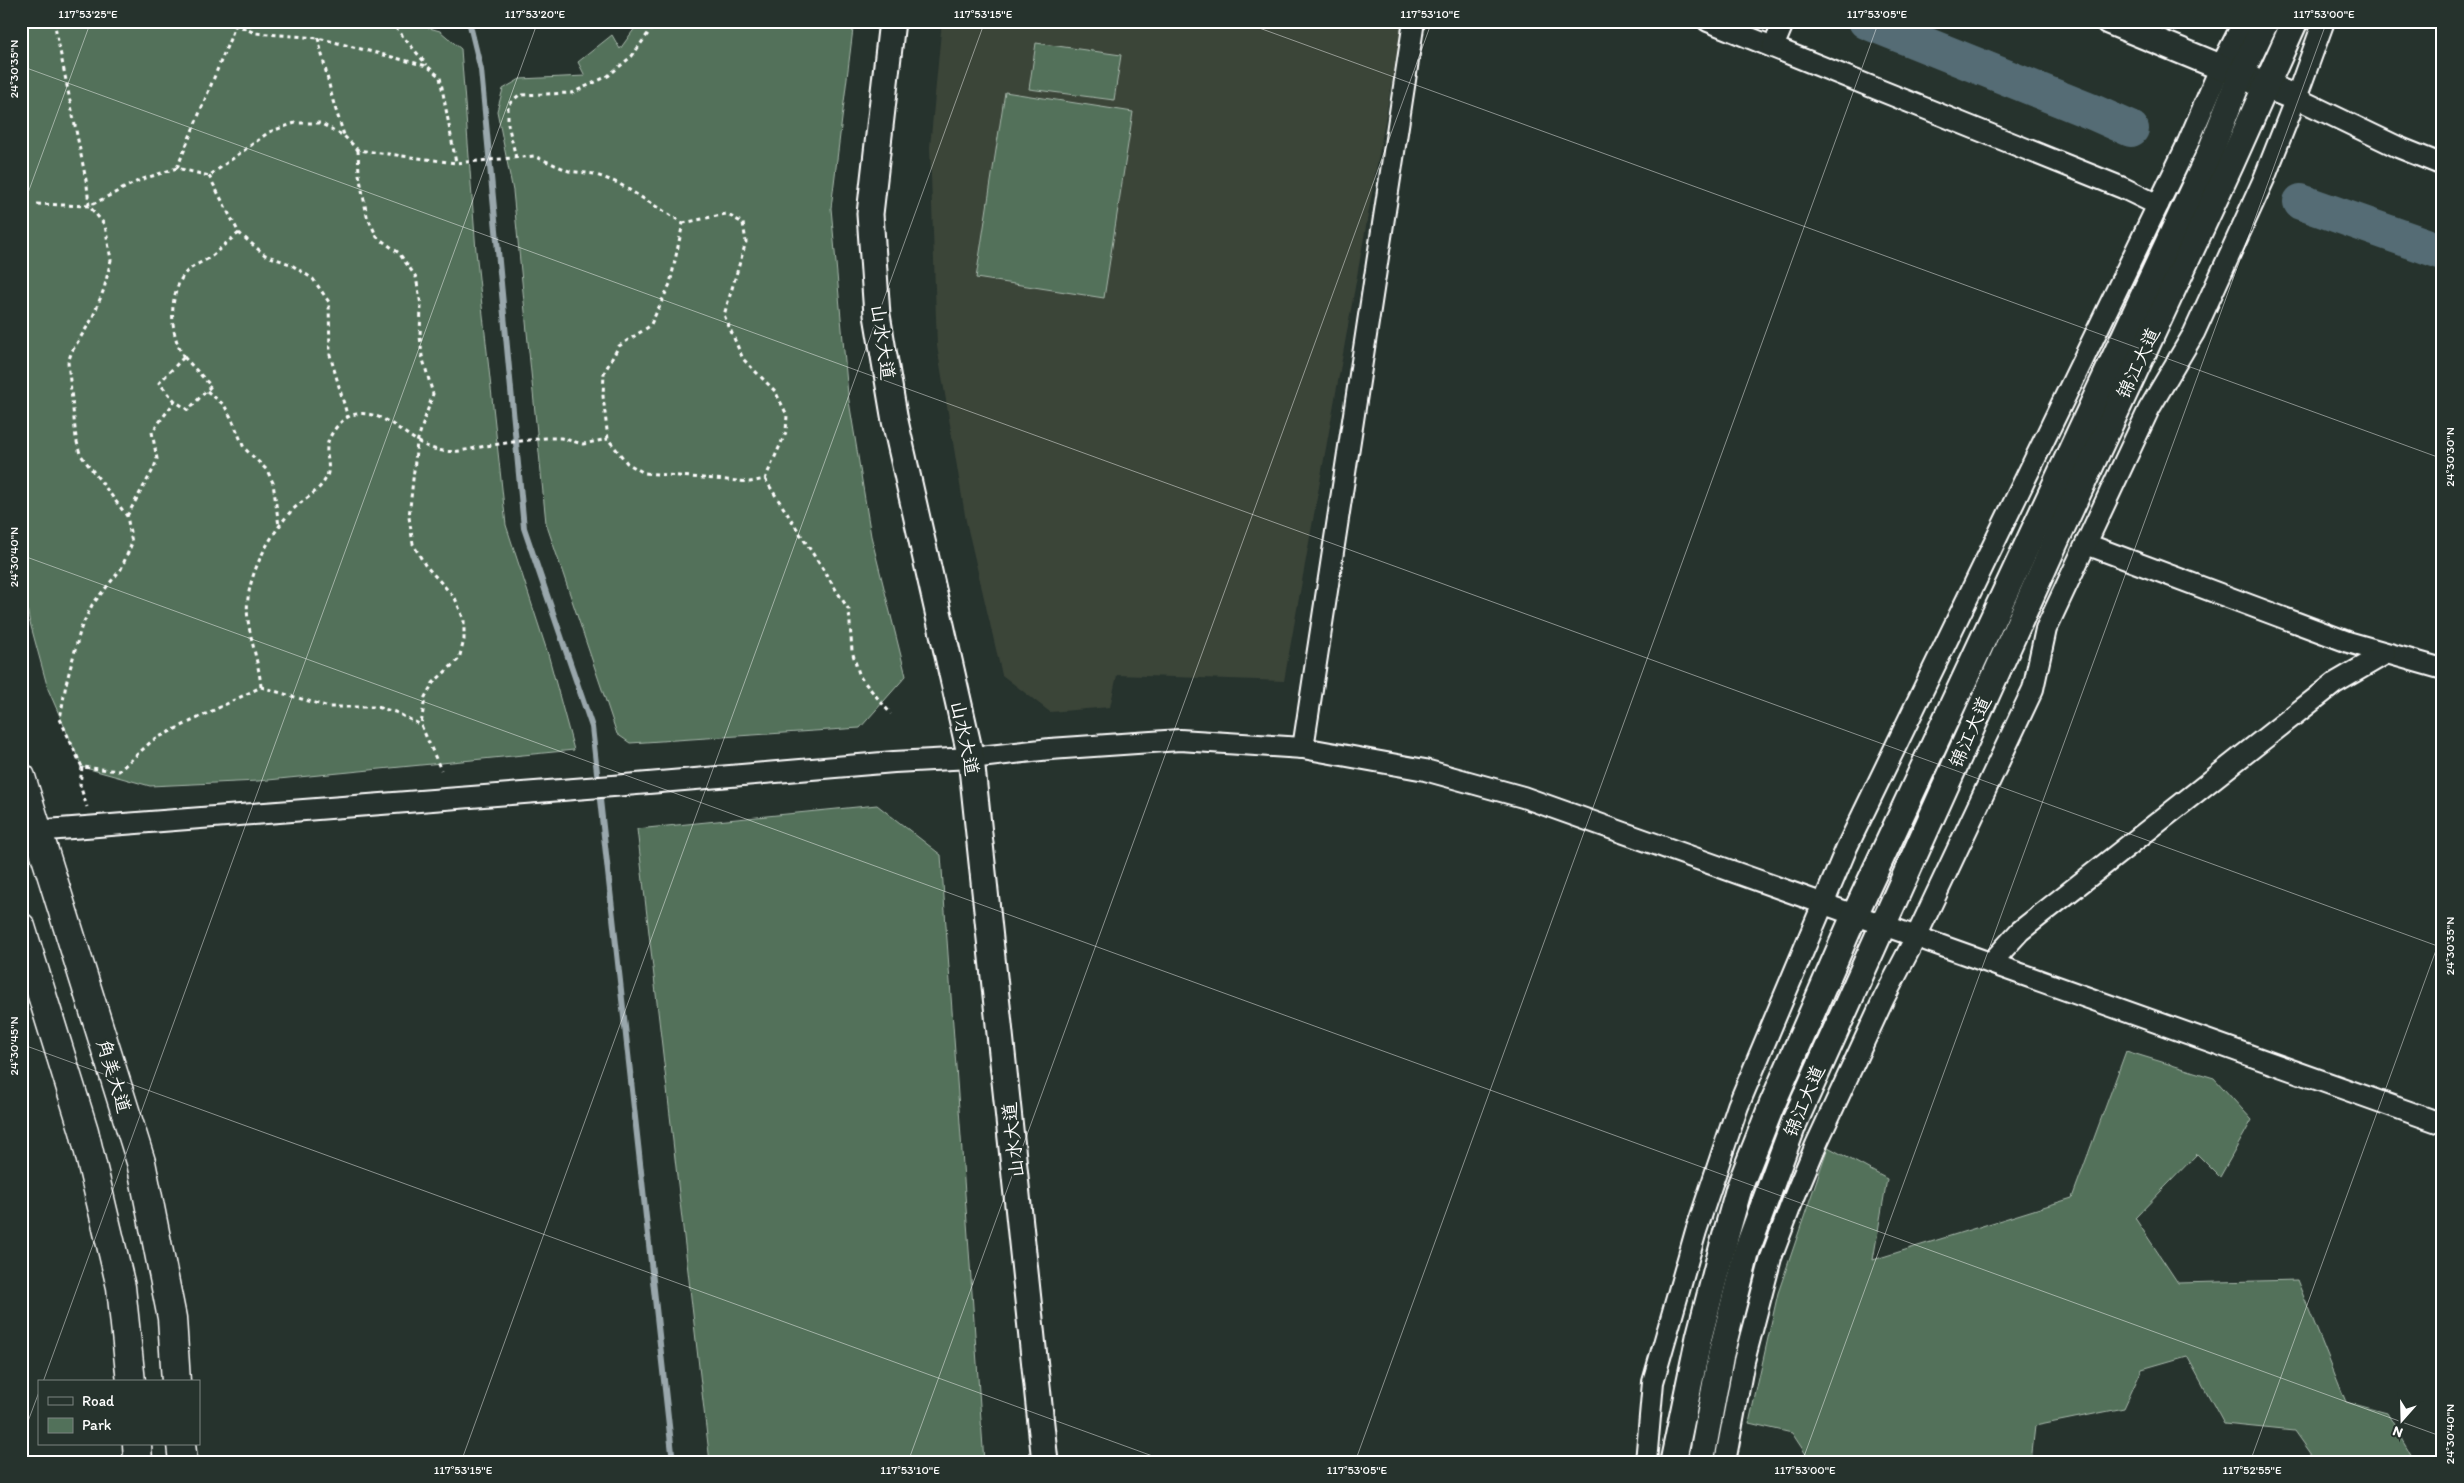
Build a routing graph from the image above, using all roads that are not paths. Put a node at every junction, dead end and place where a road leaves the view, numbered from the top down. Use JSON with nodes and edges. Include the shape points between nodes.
{"nodes":[{"id":1,"x":892,"y":21,"type":"edge"},
{"id":2,"x":1414,"y":21,"type":"edge"},
{"id":3,"x":1708,"y":21,"type":"edge"},
{"id":4,"x":2108,"y":21,"type":"edge"},
{"id":5,"x":2244,"y":21,"type":"edge"},
{"id":6,"x":2266,"y":21,"type":"edge"},
{"id":7,"x":2294,"y":21,"type":"edge"},
{"id":8,"x":2324,"y":21,"type":"edge"},
{"id":9,"x":1783,"y":24,"type":"edge"},
{"id":10,"x":1773,"y":47,"type":"junction"},
{"id":11,"x":2231,"y":70,"type":"junction"},
{"id":12,"x":2266,"y":85,"type":"junction"},
{"id":13,"x":2296,"y":98,"type":"junction"},
{"id":14,"x":2443,"y":165,"type":"edge"},
{"id":15,"x":2158,"y":205,"type":"junction"},
{"id":16,"x":2086,"y":544,"type":"junction"},
{"id":17,"x":2385,"y":654,"type":"junction"},
{"id":18,"x":2443,"y":669,"type":"edge"},
{"id":19,"x":1303,"y":748,"type":"junction"},
{"id":20,"x":971,"y":758,"type":"junction"},
{"id":21,"x":21,"y":777,"type":"edge"},
{"id":22,"x":29,"y":830,"type":"edge"},
{"id":23,"x":1824,"y":903,"type":"junction"},
{"id":24,"x":1855,"y":914,"type":"junction"},
{"id":25,"x":1883,"y":923,"type":"junction"},
{"id":26,"x":21,"y":927,"type":"edge"},
{"id":27,"x":1917,"y":936,"type":"junction"},
{"id":28,"x":1991,"y":963,"type":"junction"},
{"id":29,"x":2443,"y":1124,"type":"edge"},
{"id":30,"x":131,"y":1380,"type":"edge"},
{"id":31,"x":176,"y":1380,"type":"edge"},
{"id":32,"x":138,"y":1446,"type":"edge"},
{"id":33,"x":181,"y":1446,"type":"edge"},
{"id":34,"x":138,"y":1462,"type":"edge"},
{"id":35,"x":182,"y":1462,"type":"edge"},
{"id":36,"x":1045,"y":1462,"type":"edge"},
{"id":37,"x":1646,"y":1462,"type":"edge"},
{"id":38,"x":1673,"y":1462,"type":"edge"},
{"id":39,"x":1702,"y":1462,"type":"edge"},
{"id":40,"x":1725,"y":1462,"type":"edge"}],
"edges":[{"from":1,"to":20,"type":"street","name":"山水大道","via":[[870,214],[877,315],[896,421]]},
{"from":2,"to":19,"type":"street"},
{"from":3,"to":10,"type":"street"},
{"from":4,"to":11,"type":"street"},
{"from":5,"to":11,"type":"street"},
{"from":6,"to":11,"type":"street","name":"锦江大道"},
{"from":7,"to":12,"type":"street","name":"锦江大道"},
{"from":8,"to":13,"type":"street"},
{"from":9,"to":10,"type":"street"},
{"from":10,"to":15,"type":"street"},
{"from":11,"to":12,"type":"street"},
{"from":11,"to":15,"type":"street"},
{"from":11,"to":24,"type":"street","name":"锦江大道","via":[[2209,154]]},
{"from":12,"to":13,"type":"street"},
{"from":12,"to":25,"type":"street","name":"锦江大道"},
{"from":13,"to":14,"type":"street"},
{"from":13,"to":16,"type":"street","via":[[2264,179],[2194,333],[2148,409]]},
{"from":15,"to":23,"type":"street","via":[[1847,848]]},
{"from":16,"to":17,"type":"street"},
{"from":16,"to":27,"type":"street","via":[[2046,629],[2033,689]]},
{"from":17,"to":18,"type":"street"},
{"from":17,"to":28,"type":"street","via":[[2335,683],[2020,931]]},
{"from":19,"to":20,"type":"street","via":[[1180,740]]},
{"from":19,"to":23,"type":"street","via":[[1425,770],[1523,797]]},
{"from":20,"to":22,"type":"street"},
{"from":20,"to":36,"type":"street","name":"山水大道"},
{"from":21,"to":22,"type":"main road","name":"角美大道"},
{"from":22,"to":31,"type":"main road","name":"角美大道","via":[[140,1162],[172,1318]]},
{"from":23,"to":24,"type":"street"},
{"from":23,"to":37,"type":"street","via":[[1738,1106],[1696,1230],[1653,1382]]},
{"from":24,"to":25,"type":"street"},
{"from":24,"to":38,"type":"street","name":"锦江大道","via":[[1739,1188],[1699,1337]]},
{"from":25,"to":27,"type":"street"},
{"from":25,"to":39,"type":"street","name":"锦江大道","via":[[1794,1123],[1747,1250],[1721,1354]]},
{"from":26,"to":30,"type":"main road","via":[[84,1131],[121,1287]]},
{"from":27,"to":28,"type":"street"},
{"from":27,"to":40,"type":"street","via":[[1884,998],[1816,1145],[1771,1258],[1744,1361]]},
{"from":28,"to":29,"type":"street"},
{"from":32,"to":34,"type":"main road"},
{"from":33,"to":35,"type":"main road"}]}
